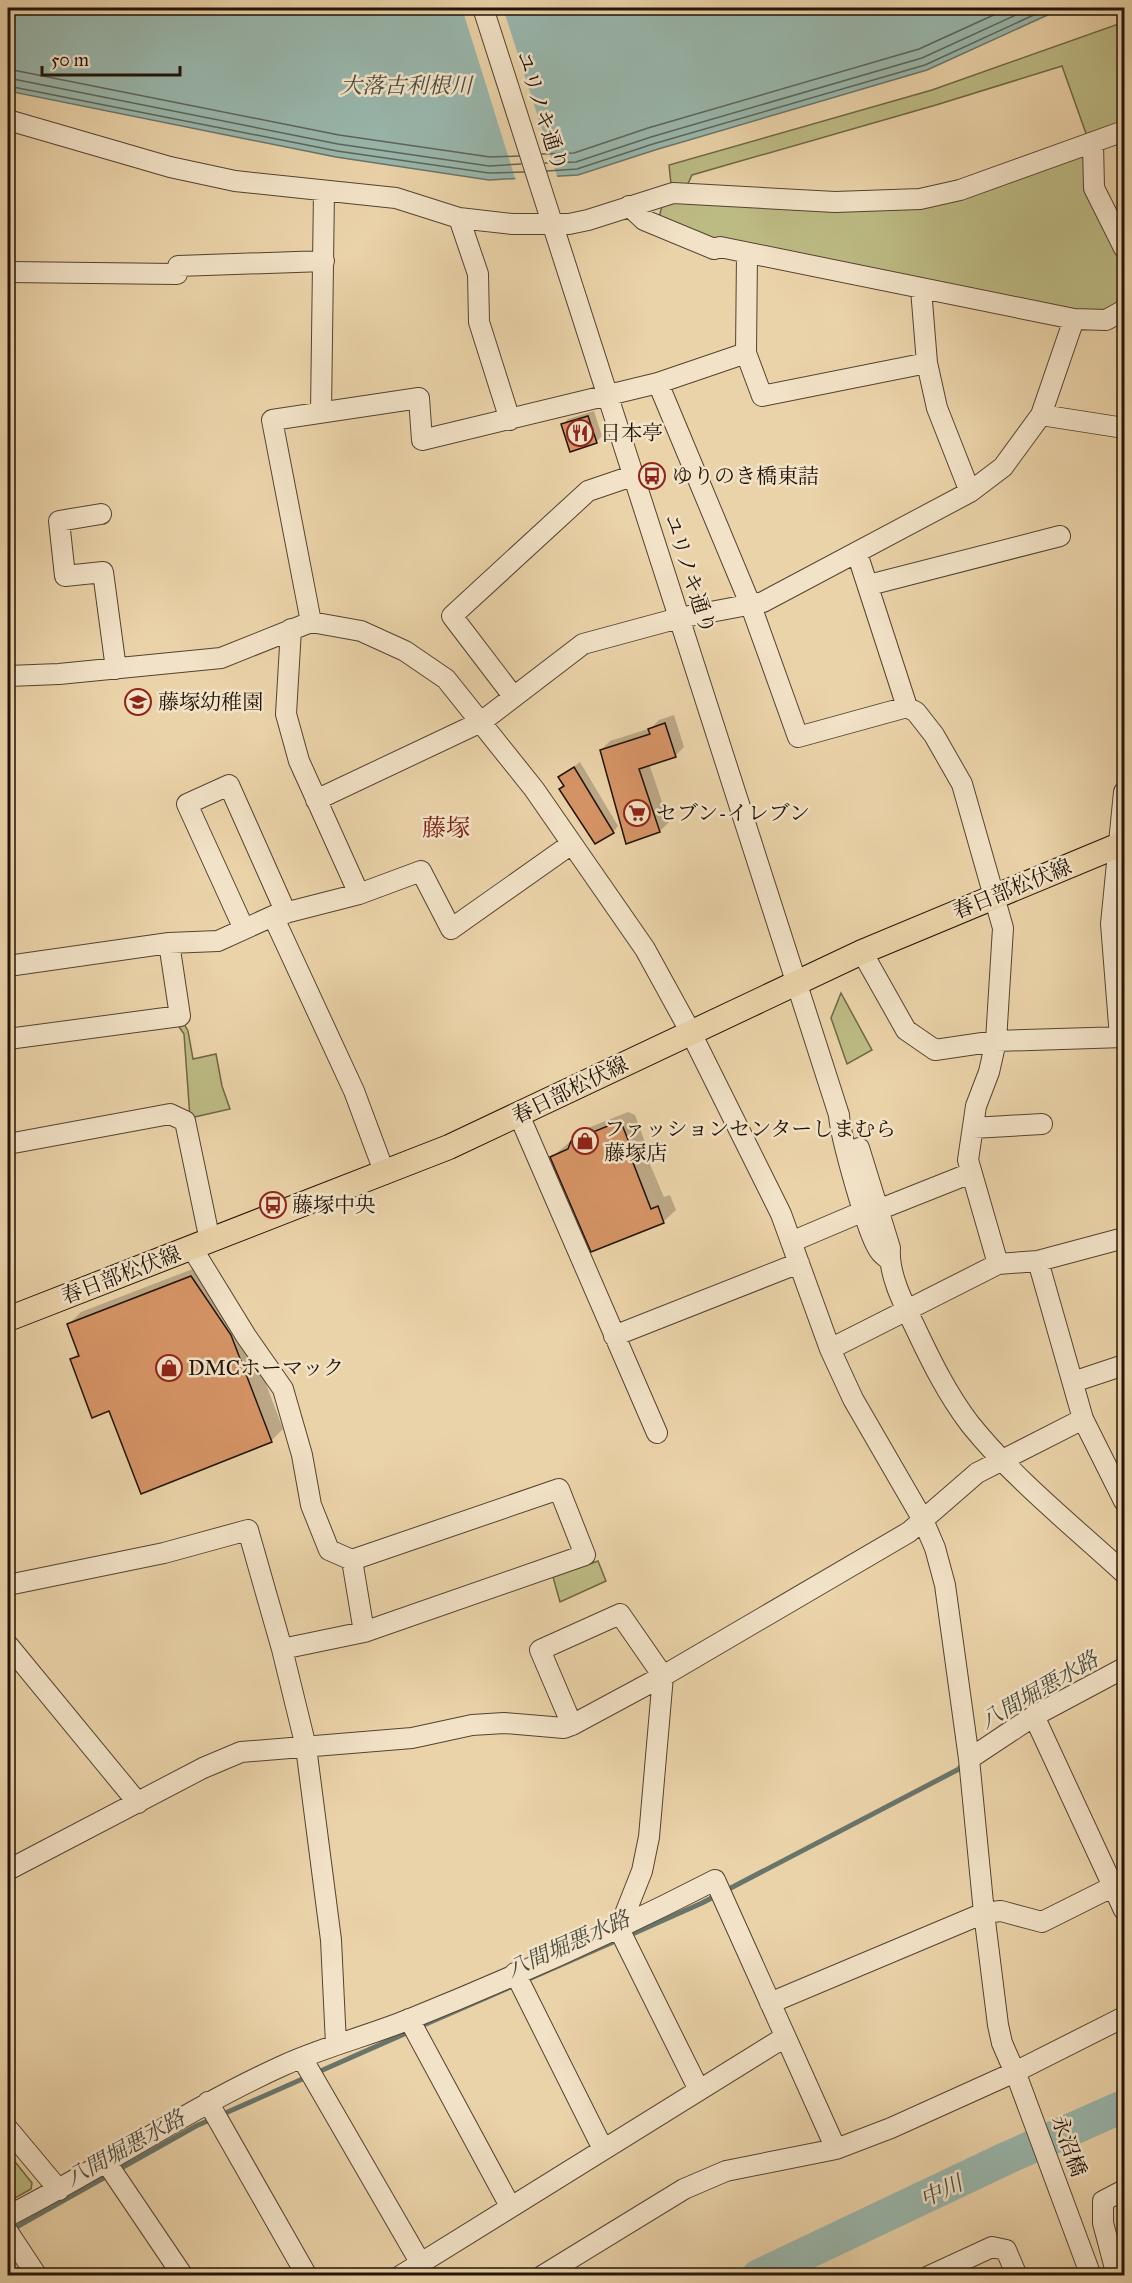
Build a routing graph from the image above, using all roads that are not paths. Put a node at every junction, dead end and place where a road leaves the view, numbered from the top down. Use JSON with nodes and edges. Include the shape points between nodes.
{"nodes":[{"id":1,"x":483,"y":8,"type":"edge"},
{"id":2,"x":8,"y":120,"type":"edge"},
{"id":3,"x":1125,"y":132,"type":"edge"},
{"id":4,"x":1093,"y":143,"type":"junction"},
{"id":5,"x":324,"y":191,"type":"junction"},
{"id":6,"x":629,"y":206,"type":"junction"},
{"id":7,"x":459,"y":218,"type":"junction"},
{"id":8,"x":554,"y":223,"type":"junction"},
{"id":9,"x":1125,"y":248,"type":"edge"},
{"id":10,"x":747,"y":254,"type":"junction"},
{"id":11,"x":324,"y":261,"type":"junction"},
{"id":12,"x":8,"y":272,"type":"edge"},
{"id":13,"x":921,"y":290,"type":"junction"},
{"id":14,"x":1125,"y":310,"type":"edge"},
{"id":15,"x":1074,"y":319,"type":"junction"},
{"id":16,"x":746,"y":353,"type":"junction"},
{"id":17,"x":927,"y":363,"type":"junction"},
{"id":18,"x":658,"y":383,"type":"junction"},
{"id":19,"x":607,"y":397,"type":"junction"},
{"id":20,"x":321,"y":412,"type":"junction"},
{"id":21,"x":1041,"y":415,"type":"junction"},
{"id":22,"x":510,"y":420,"type":"junction"},
{"id":23,"x":1125,"y":428,"type":"edge"},
{"id":24,"x":632,"y":476,"type":"junction"},
{"id":25,"x":970,"y":492,"type":"junction"},
{"id":26,"x":101,"y":514,"type":"dead end"},
{"id":27,"x":1060,"y":536,"type":"dead end"},
{"id":28,"x":857,"y":553,"type":"junction"},
{"id":29,"x":869,"y":585,"type":"junction"},
{"id":30,"x":751,"y":606,"type":"junction"},
{"id":31,"x":679,"y":618,"type":"junction"},
{"id":32,"x":311,"y":622,"type":"junction"},
{"id":33,"x":291,"y":628,"type":"junction"},
{"id":34,"x":116,"y":669,"type":"junction"},
{"id":35,"x":8,"y":676,"type":"edge"},
{"id":36,"x":513,"y":696,"type":"junction"},
{"id":37,"x":907,"y":707,"type":"junction"},
{"id":38,"x":481,"y":722,"type":"junction"},
{"id":39,"x":1125,"y":792,"type":"edge"},
{"id":40,"x":316,"y":800,"type":"junction"},
{"id":41,"x":1122,"y":844,"type":"edge"},
{"id":42,"x":570,"y":845,"type":"junction"},
{"id":43,"x":359,"y":894,"type":"junction"},
{"id":44,"x":993,"y":896,"type":"junction"},
{"id":45,"x":280,"y":914,"type":"junction"},
{"id":46,"x":244,"y":929,"type":"junction"},
{"id":47,"x":169,"y":943,"type":"junction"},
{"id":48,"x":862,"y":952,"type":"junction"},
{"id":49,"x":1120,"y":964,"type":"edge"},
{"id":50,"x":8,"y":966,"type":"edge"},
{"id":51,"x":796,"y":983,"type":"junction"},
{"id":52,"x":690,"y":1031,"type":"junction"},
{"id":53,"x":1122,"y":1037,"type":"edge"},
{"id":54,"x":8,"y":1039,"type":"edge"},
{"id":55,"x":996,"y":1041,"type":"junction"},
{"id":56,"x":519,"y":1115,"type":"junction"},
{"id":57,"x":1042,"y":1124,"type":"dead end"},
{"id":58,"x":973,"y":1128,"type":"junction"},
{"id":59,"x":8,"y":1144,"type":"edge"},
{"id":60,"x":971,"y":1173,"type":"junction"},
{"id":61,"x":385,"y":1174,"type":"junction"},
{"id":62,"x":871,"y":1211,"type":"junction"},
{"id":63,"x":1125,"y":1238,"type":"edge"},
{"id":64,"x":791,"y":1242,"type":"junction"},
{"id":65,"x":201,"y":1244,"type":"junction"},
{"id":66,"x":1038,"y":1261,"type":"junction"},
{"id":67,"x":799,"y":1263,"type":"junction"},
{"id":68,"x":998,"y":1264,"type":"junction"},
{"id":69,"x":907,"y":1311,"type":"junction"},
{"id":70,"x":8,"y":1319,"type":"edge"},
{"id":71,"x":614,"y":1336,"type":"junction"},
{"id":72,"x":830,"y":1349,"type":"junction"},
{"id":73,"x":1125,"y":1365,"type":"edge"},
{"id":74,"x":1072,"y":1382,"type":"junction"},
{"id":75,"x":1083,"y":1419,"type":"junction"},
{"id":76,"x":657,"y":1433,"type":"dead end"},
{"id":77,"x":1002,"y":1460,"type":"junction"},
{"id":78,"x":1125,"y":1501,"type":"edge"},
{"id":79,"x":922,"y":1520,"type":"junction"},
{"id":80,"x":352,"y":1560,"type":"junction"},
{"id":81,"x":1125,"y":1573,"type":"edge"},
{"id":82,"x":8,"y":1585,"type":"edge"},
{"id":83,"x":364,"y":1632,"type":"junction"},
{"id":84,"x":8,"y":1645,"type":"edge"},
{"id":85,"x":282,"y":1648,"type":"junction"},
{"id":86,"x":1125,"y":1668,"type":"edge"},
{"id":87,"x":663,"y":1676,"type":"junction"},
{"id":88,"x":1034,"y":1716,"type":"junction"},
{"id":89,"x":572,"y":1725,"type":"junction"},
{"id":90,"x":306,"y":1747,"type":"junction"},
{"id":91,"x":969,"y":1759,"type":"junction"},
{"id":92,"x":138,"y":1803,"type":"junction"},
{"id":93,"x":8,"y":1870,"type":"edge"},
{"id":94,"x":1120,"y":1884,"type":"edge"},
{"id":95,"x":1125,"y":1910,"type":"edge"},
{"id":96,"x":984,"y":1913,"type":"junction"},
{"id":97,"x":619,"y":1929,"type":"junction"},
{"id":98,"x":515,"y":1973,"type":"junction"},
{"id":99,"x":770,"y":2003,"type":"junction"},
{"id":100,"x":1125,"y":2017,"type":"edge"},
{"id":101,"x":409,"y":2019,"type":"junction"},
{"id":102,"x":785,"y":2037,"type":"junction"},
{"id":103,"x":336,"y":2044,"type":"junction"},
{"id":104,"x":302,"y":2058,"type":"junction"},
{"id":105,"x":1017,"y":2077,"type":"junction"},
{"id":106,"x":699,"y":2090,"type":"junction"},
{"id":107,"x":208,"y":2102,"type":"junction"},
{"id":108,"x":8,"y":2129,"type":"edge"},
{"id":109,"x":603,"y":2149,"type":"junction"},
{"id":110,"x":836,"y":2149,"type":"junction"},
{"id":111,"x":106,"y":2162,"type":"junction"},
{"id":112,"x":59,"y":2190,"type":"junction"},
{"id":113,"x":1125,"y":2190,"type":"edge"},
{"id":114,"x":510,"y":2206,"type":"junction"},
{"id":115,"x":8,"y":2216,"type":"edge"},
{"id":116,"x":8,"y":2232,"type":"edge"},
{"id":117,"x":420,"y":2262,"type":"junction"},
{"id":118,"x":37,"y":2276,"type":"edge"},
{"id":119,"x":183,"y":2276,"type":"edge"},
{"id":120,"x":307,"y":2276,"type":"edge"},
{"id":121,"x":400,"y":2276,"type":"edge"},
{"id":122,"x":542,"y":2276,"type":"edge"},
{"id":123,"x":929,"y":2276,"type":"edge"},
{"id":124,"x":1017,"y":2276,"type":"edge"},
{"id":125,"x":1091,"y":2276,"type":"edge"},
{"id":126,"x":1117,"y":2276,"type":"edge"}],
"edges":[{"from":1,"to":8,"type":"street","name":"ユリノキ通り"},
{"from":2,"to":5,"type":"street","via":[[170,167],[236,181]]},
{"from":3,"to":4,"type":"street"},
{"from":4,"to":6,"type":"street","via":[[960,190],[920,199],[835,202],[672,193]]},
{"from":4,"to":9,"type":"street","via":[[1094,188]]},
{"from":5,"to":7,"type":"street","via":[[396,198]]},
{"from":5,"to":11,"type":"street"},
{"from":6,"to":8,"type":"street","via":[[588,220]]},
{"from":6,"to":10,"type":"street","via":[[644,220],[704,245]]},
{"from":7,"to":8,"type":"street","via":[[512,224]]},
{"from":7,"to":22,"type":"street","via":[[478,274],[479,321]]},
{"from":8,"to":19,"type":"street","name":"ユリノキ通り"},
{"from":10,"to":13,"type":"street"},
{"from":10,"to":16,"type":"street"},
{"from":11,"to":12,"type":"street","via":[[178,266],[177,274]]},
{"from":11,"to":20,"type":"street"},
{"from":13,"to":15,"type":"street"},
{"from":13,"to":17,"type":"street"},
{"from":14,"to":15,"type":"street","via":[[1106,320]]},
{"from":15,"to":21,"type":"street"},
{"from":16,"to":17,"type":"street","via":[[762,396]]},
{"from":16,"to":18,"type":"street"},
{"from":17,"to":25,"type":"street","via":[[937,408]]},
{"from":18,"to":19,"type":"street"},
{"from":18,"to":30,"type":"street"},
{"from":19,"to":22,"type":"street"},
{"from":19,"to":24,"type":"street","name":"ユリノキ通り"},
{"from":20,"to":22,"type":"street","via":[[419,398],[422,440]]},
{"from":20,"to":32,"type":"street","via":[[272,420]]},
{"from":21,"to":23,"type":"street"},
{"from":21,"to":25,"type":"street","via":[[1003,467]]},
{"from":24,"to":31,"type":"street","name":"ユリノキ通り"},
{"from":24,"to":36,"type":"street","via":[[588,491],[452,616]]},
{"from":25,"to":28,"type":"street"},
{"from":26,"to":34,"type":"street","via":[[59,521],[65,576],[103,572]]},
{"from":27,"to":29,"type":"street"},
{"from":28,"to":29,"type":"street"},
{"from":28,"to":30,"type":"street"},
{"from":29,"to":37,"type":"street"},
{"from":30,"to":31,"type":"street"},
{"from":30,"to":37,"type":"street","via":[[798,737]]},
{"from":31,"to":36,"type":"street","via":[[583,644]]},
{"from":31,"to":51,"type":"street","name":"ユリノキ通り"},
{"from":32,"to":33,"type":"street"},
{"from":32,"to":38,"type":"street","name":"永沼橋","via":[[361,631],[405,651],[446,679]]},
{"from":33,"to":34,"type":"street","via":[[221,658]]},
{"from":33,"to":40,"type":"street","via":[[286,714],[299,761]]},
{"from":34,"to":35,"type":"street"},
{"from":36,"to":38,"type":"street"},
{"from":37,"to":44,"type":"street","via":[[916,712],[934,735],[962,784]]},
{"from":38,"to":40,"type":"street"},
{"from":38,"to":42,"type":"street","name":"永沼橋","via":[[534,789]]},
{"from":39,"to":41,"type":"street"},
{"from":40,"to":43,"type":"street"},
{"from":41,"to":44,"type":"main road","name":"春日部松伏線"},
{"from":41,"to":49,"type":"street","via":[[1112,924]]},
{"from":42,"to":43,"type":"street","via":[[451,929],[421,871]]},
{"from":42,"to":52,"type":"street","name":"永沼橋","via":[[645,949]]},
{"from":43,"to":45,"type":"street"},
{"from":44,"to":48,"type":"main road","name":"春日部松伏線"},
{"from":44,"to":55,"type":"street","via":[[1003,928]]},
{"from":45,"to":46,"type":"street"},
{"from":45,"to":46,"type":"street","via":[[229,785],[187,804]]},
{"from":45,"to":61,"type":"street"},
{"from":46,"to":47,"type":"street","via":[[218,941]]},
{"from":47,"to":50,"type":"street"},
{"from":47,"to":54,"type":"street","via":[[180,1016]]},
{"from":48,"to":51,"type":"main road","name":"春日部松伏線"},
{"from":48,"to":55,"type":"street","via":[[906,1030],[935,1050]]},
{"from":49,"to":53,"type":"street"},
{"from":51,"to":52,"type":"main road","name":"春日部松伏線"},
{"from":51,"to":62,"type":"street","name":"ユリノキ通り","via":[[839,1115],[854,1136]]},
{"from":52,"to":56,"type":"main road","name":"春日部松伏線"},
{"from":52,"to":64,"type":"street","name":"永沼橋","via":[[781,1214]]},
{"from":53,"to":55,"type":"street"},
{"from":55,"to":58,"type":"street"},
{"from":56,"to":61,"type":"main road","name":"春日部松伏線"},
{"from":56,"to":71,"type":"street"},
{"from":57,"to":58,"type":"street"},
{"from":58,"to":60,"type":"street","via":[[968,1160]]},
{"from":59,"to":65,"type":"street","via":[[170,1113],[185,1121]]},
{"from":60,"to":62,"type":"street"},
{"from":60,"to":68,"type":"street"},
{"from":61,"to":65,"type":"main road","name":"春日部松伏線"},
{"from":62,"to":64,"type":"street"},
{"from":62,"to":69,"type":"street","name":"ユリノキ通り","via":[[890,1248],[889,1260]]},
{"from":63,"to":66,"type":"street"},
{"from":64,"to":67,"type":"street","name":"永沼橋"},
{"from":65,"to":70,"type":"main road","name":"春日部松伏線"},
{"from":65,"to":80,"type":"street","via":[[246,1336],[284,1389],[311,1505],[329,1550]]},
{"from":66,"to":68,"type":"street"},
{"from":66,"to":74,"type":"street"},
{"from":67,"to":71,"type":"street"},
{"from":67,"to":72,"type":"street","name":"永沼橋"},
{"from":68,"to":69,"type":"street"},
{"from":69,"to":72,"type":"street"},
{"from":69,"to":77,"type":"street","name":"ユリノキ通り","via":[[945,1386],[969,1423]]},
{"from":71,"to":76,"type":"street"},
{"from":72,"to":79,"type":"street","name":"永沼橋","via":[[853,1399]]},
{"from":73,"to":74,"type":"street"},
{"from":74,"to":75,"type":"street"},
{"from":75,"to":77,"type":"street"},
{"from":75,"to":78,"type":"street"},
{"from":77,"to":79,"type":"street","via":[[977,1473]]},
{"from":77,"to":81,"type":"street","name":"ユリノキ通り"},
{"from":79,"to":87,"type":"street","via":[[909,1532]]},
{"from":79,"to":91,"type":"street","name":"永沼橋","via":[[945,1585]]},
{"from":80,"to":83,"type":"street"},
{"from":80,"to":83,"type":"street","via":[[559,1489],[585,1555]]},
{"from":82,"to":85,"type":"street","via":[[164,1553],[248,1530]]},
{"from":83,"to":85,"type":"street"},
{"from":84,"to":92,"type":"street"},
{"from":85,"to":90,"type":"street"},
{"from":86,"to":88,"type":"street"},
{"from":87,"to":89,"type":"street"},
{"from":87,"to":89,"type":"street","via":[[620,1614],[540,1650]]},
{"from":87,"to":97,"type":"street","via":[[649,1837],[642,1871]]},
{"from":88,"to":91,"type":"street"},
{"from":88,"to":94,"type":"street"},
{"from":89,"to":90,"type":"street","via":[[472,1725],[412,1738]]},
{"from":90,"to":92,"type":"street","via":[[241,1752]]},
{"from":90,"to":103,"type":"street","via":[[331,1940]]},
{"from":91,"to":96,"type":"street","name":"永沼橋"},
{"from":92,"to":93,"type":"street"},
{"from":94,"to":95,"type":"street"},
{"from":94,"to":96,"type":"street","via":[[1042,1922],[1001,1911]]},
{"from":96,"to":99,"type":"street"},
{"from":96,"to":105,"type":"street","name":"永沼橋","via":[[998,2025]]},
{"from":97,"to":98,"type":"street"},
{"from":97,"to":99,"type":"street","via":[[715,1880]]},
{"from":97,"to":106,"type":"street"},
{"from":98,"to":101,"type":"street"},
{"from":98,"to":109,"type":"street"},
{"from":99,"to":102,"type":"street"},
{"from":100,"to":105,"type":"street"},
{"from":101,"to":103,"type":"street"},
{"from":101,"to":114,"type":"street"},
{"from":102,"to":106,"type":"street"},
{"from":102,"to":110,"type":"street"},
{"from":103,"to":104,"type":"street"},
{"from":104,"to":107,"type":"street"},
{"from":104,"to":117,"type":"street"},
{"from":105,"to":110,"type":"street"},
{"from":105,"to":125,"type":"street","name":"永沼橋"},
{"from":106,"to":109,"type":"street"},
{"from":107,"to":111,"type":"street"},
{"from":107,"to":120,"type":"street"},
{"from":108,"to":112,"type":"street"},
{"from":109,"to":114,"type":"street"},
{"from":110,"to":122,"type":"street","via":[[726,2171],[684,2189]]},
{"from":111,"to":112,"type":"street"},
{"from":111,"to":119,"type":"street"},
{"from":112,"to":115,"type":"street"},
{"from":113,"to":126,"type":"street","via":[[1103,2201],[1103,2223]]},
{"from":114,"to":117,"type":"street"},
{"from":116,"to":118,"type":"street"},
{"from":117,"to":121,"type":"street"},
{"from":123,"to":124,"type":"street","via":[[992,2247],[1006,2250]]}]}
